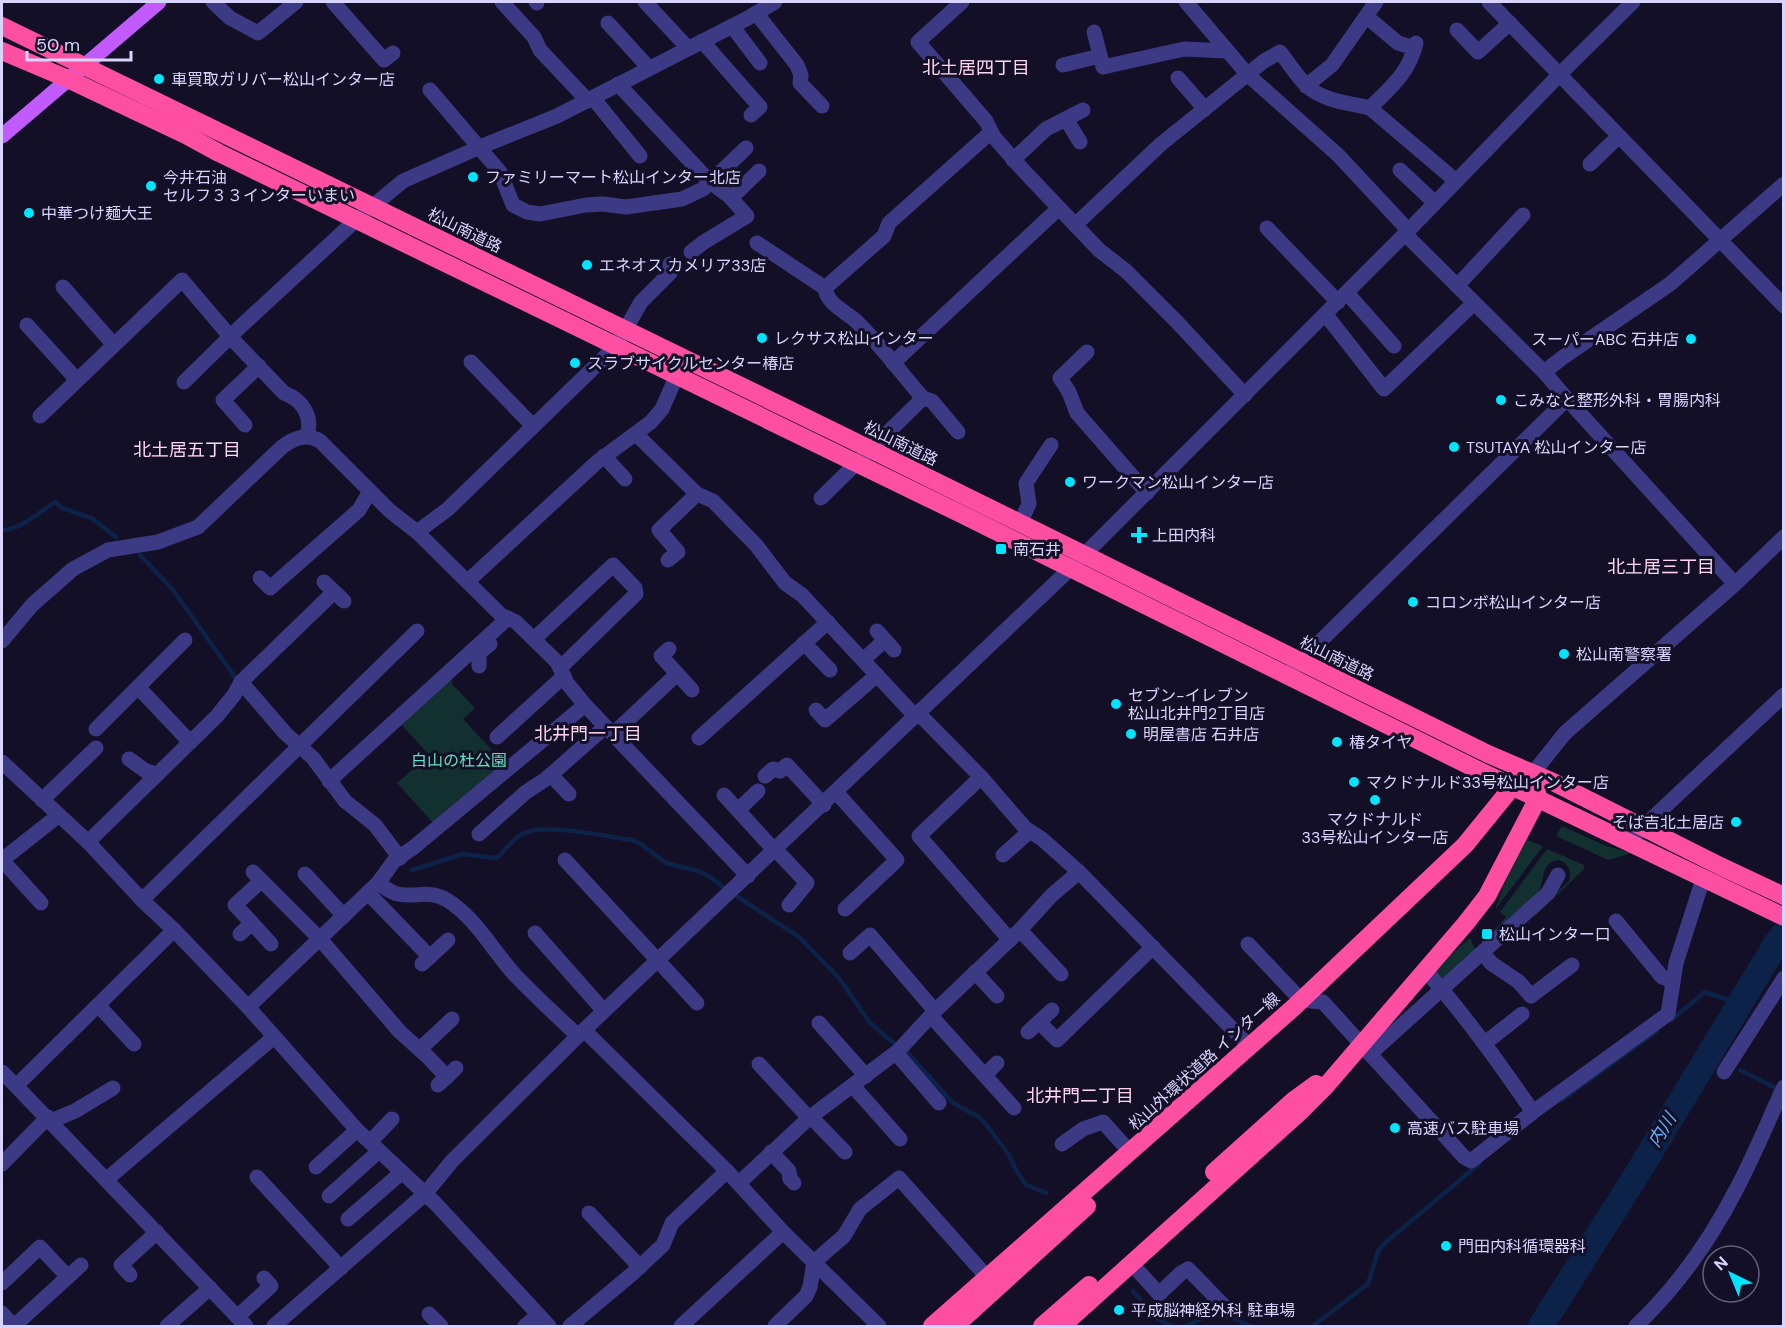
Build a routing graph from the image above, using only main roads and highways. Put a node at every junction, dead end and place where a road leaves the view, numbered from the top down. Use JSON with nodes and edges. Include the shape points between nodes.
{"nodes":[{"id":1,"x":159,"y":2,"type":"edge"},
{"id":2,"x":2,"y":27,"type":"edge"},
{"id":3,"x":2,"y":51,"type":"edge"},
{"id":4,"x":84,"y":65,"type":"junction"},
{"id":5,"x":68,"y":79,"type":"junction"},
{"id":6,"x":2,"y":136,"type":"edge"},
{"id":7,"x":1533,"y":773,"type":"junction"},
{"id":8,"x":1514,"y":786,"type":"junction"},
{"id":9,"x":1538,"y":798,"type":"junction"},
{"id":10,"x":1781,"y":895,"type":"edge"},
{"id":11,"x":1776,"y":914,"type":"edge"},
{"id":12,"x":1340,"y":1069,"type":"junction"},
{"id":13,"x":1173,"y":1115,"type":"junction"},
{"id":14,"x":954,"y":1322,"type":"edge"},
{"id":15,"x":932,"y":1326,"type":"edge"},
{"id":16,"x":1042,"y":1326,"type":"edge"},
{"id":17,"x":1062,"y":1326,"type":"edge"}],
"edges":[{"from":1,"to":4,"type":"main road"},
{"from":2,"to":4,"type":"highway","name":"松山南道路"},
{"from":3,"to":5,"type":"highway"},
{"from":4,"to":5,"type":"main road"},
{"from":4,"to":7,"type":"highway","name":"松山南道路"},
{"from":5,"to":6,"type":"main road"},
{"from":5,"to":8,"type":"highway"},
{"from":7,"to":8,"type":"highway","name":"松山外環状道路 インター線"},
{"from":7,"to":9,"type":"highway"},
{"from":7,"to":10,"type":"highway","name":"松山南道路"},
{"from":8,"to":9,"type":"highway"},
{"from":8,"to":13,"type":"highway","name":"松山外環状道路 インター線","via":[[1465,845],[1416,893]]},
{"from":9,"to":11,"type":"highway"},
{"from":9,"to":12,"type":"highway","via":[[1487,896],[1366,1049]]},
{"from":12,"to":16,"type":"highway","via":[[1294,1100]]},
{"from":12,"to":17,"type":"highway","via":[[1302,1110]]},
{"from":13,"to":14,"type":"highway","bridge":true,"via":[[1087,1206]]},
{"from":13,"to":14,"type":"highway","name":"松山外環状道路 インター線","via":[[987,1277]]},
{"from":14,"to":15,"type":"highway","name":"松山外環状道路 インター線"}]}
